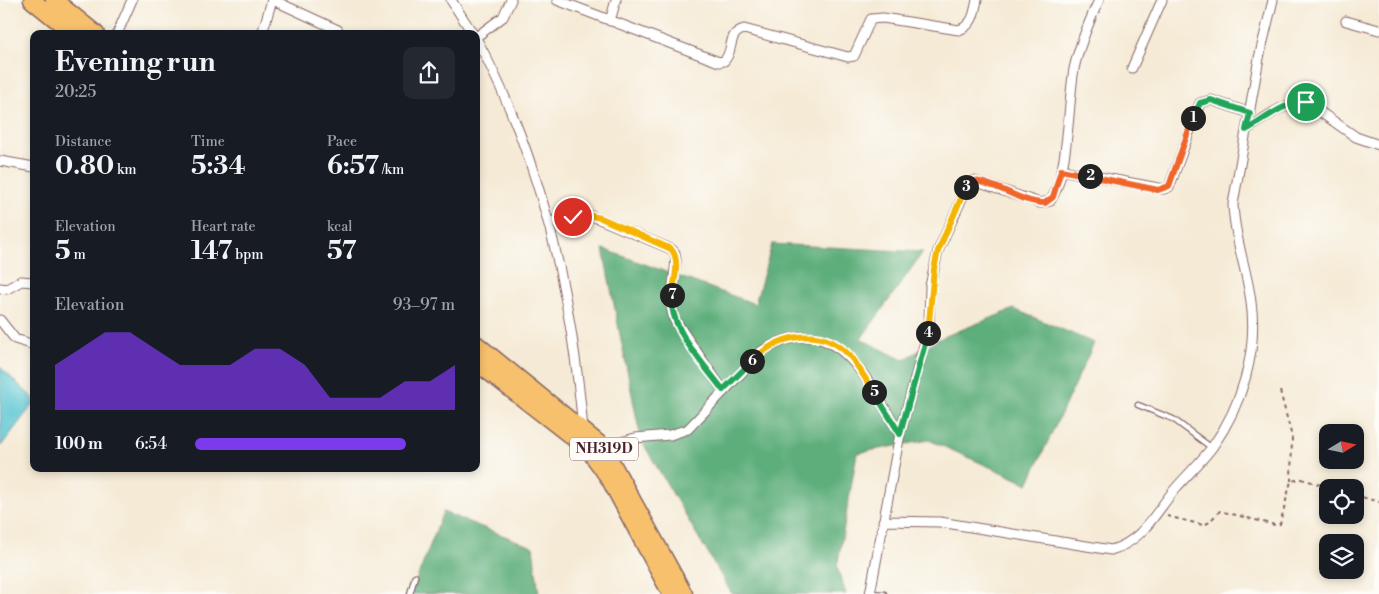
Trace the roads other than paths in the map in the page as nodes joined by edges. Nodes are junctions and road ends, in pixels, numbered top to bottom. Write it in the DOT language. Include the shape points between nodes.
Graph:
graph roads {
  1 [pos="32,0"];
  2 [pos="54,0"];
  3 [pos="132,0"];
  4 [pos="272,0"];
  5 [pos="451,0"];
  6 [pos="511,0"];
  7 [pos="557,0"];
  8 [pos="616,0"];
  9 [pos="977,0"];
  10 [pos="1099,0"];
  11 [pos="1162,0"];
  12 [pos="1273,0"];
  13 [pos="610,21"];
  14 [pos="1346,21"];
  15 [pos="69,30"];
  16 [pos="91,30"];
  17 [pos="119,30"];
  18 [pos="263,30"];
  19 [pos="338,30"];
  20 [pos="470,30"];
  21 [pos="1379,30"];
  22 [pos="480,35"];
  23 [pos="480,46"];
  24 [pos="1132,68"];
  25 [pos="1250,113"];
  26 [pos="1246,130"];
  27 [pos="1379,145"];
  28 [pos="0,161"];
  29 [pos="30,166"];
  30 [pos="1061,170"];
  31 [pos="549,222"];
  32 [pos="30,282"];
  33 [pos="0,288"];
  34 [pos="0,320"];
  35 [pos="30,344"];
  36 [pos="480,347"];
  37 [pos="480,365"];
  38 [pos="480,374"];
  39 [pos="493,375"];
  40 [pos="723,390"];
  41 [pos="1138,405"];
  42 [pos="583,429"];
  43 [pos="900,434"];
  44 [pos="603,447"];
  45 [pos="1212,448"];
  46 [pos="883,521"];
  47 [pos="414,576"];
  48 [pos="410,594"];
  49 [pos="671,594"];
  50 [pos="684,594"];
  51 [pos="870,594"];
  52 [pos="884,594"];
  1 -- 15 [label="highway"];
  2 -- 16 [label="highway"];
  3 -- 17 [label="street"];
  4 -- 18 [label="street"];
  4 -- 19 [label="street"];
  5 -- 20 [label="street"];
  6 -- 22 [label="street" via="503,17"];
  7 -- 13 [label="street"];
  8 -- 13 [label="street"];
  9 -- 13 [label="street" via="968,27 959,30 871,19 857,52 848,57 744,29 732,36 728,57 719,62"];
  10 -- 30 [label="street" via="1074,70"];
  11 -- 24 [label="street"];
  12 -- 25 [label="street"];
  14 -- 21 [label="street"];
  23 -- 31 [label="street" via="514,115"];
  25 -- 26 [label="street"];
  25 -- 30 [label="street" via="1211,100 1200,103 1171,182 1164,189"];
  26 -- 27 [label="street" via="1288,105 1306,102 1356,137"];
  26 -- 45 [label="street" via="1233,221 1251,300 1253,340 1242,390 1226,427"];
  28 -- 29 [label="street"];
  30 -- 43 [label="street" via="1053,197 1045,203 979,181 967,187 936,260 930,286 929,328"];
  31 -- 40 [label="street" via="592,216 671,249 676,260 671,304 674,319"];
  31 -- 42 [label="street" via="569,308"];
  32 -- 33 [label="street" via="21,281 7,289"];
  34 -- 35 [label="street" via="15,339"];
  36 -- 42 [label="highway, NH319D"];
  37 -- 39 [label="highway, NH319D"];
  38 -- 39 [label="street"];
  39 -- 49 [label="highway, NH319D" via="589,450 609,478"];
  40 -- 43 [label="street" via="762,351 778,341 806,337 822,339 849,354"];
  40 -- 44 [label="street" via="681,433 635,438"];
  41 -- 45 [label="lane" via="1173,418"];
  42 -- 44 [label="highway, NH319D"];
  43 -- 46 [label="street"];
  44 -- 50 [label="highway, NH319D"];
  45 -- 46 [label="street" via="1136,539 1111,550 940,522"];
  46 -- 51 [label="street"];
  47 -- 48 [label="lane"];
  51 -- 52 [label="lane"];
}
